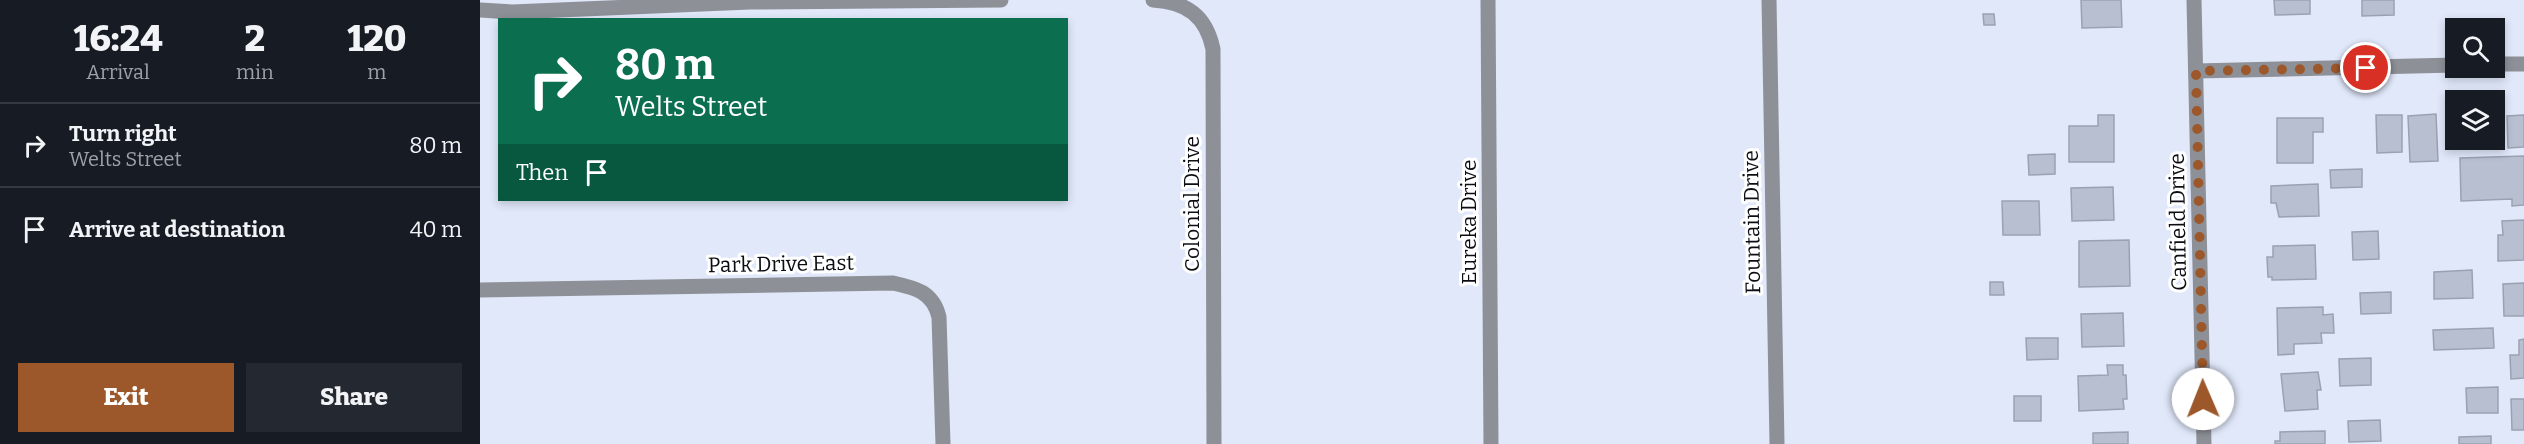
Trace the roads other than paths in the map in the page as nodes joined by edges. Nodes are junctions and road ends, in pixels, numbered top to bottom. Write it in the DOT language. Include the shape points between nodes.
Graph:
graph roads {
  1 [pos="1001,0"];
  2 [pos="1153,0"];
  3 [pos="1488,0"];
  4 [pos="1769,0"];
  5 [pos="2194,0"];
  6 [pos="749,1"];
  7 [pos="480,10"];
  8 [pos="2505,64"];
  9 [pos="2524,64"];
  10 [pos="2445,65"];
  11 [pos="2196,71"];
  12 [pos="480,290"];
  13 [pos="943,444"];
  14 [pos="1214,444"];
  15 [pos="1491,444"];
  16 [pos="1778,444"];
  17 [pos="2204,444"];
  1 -- 6 [label="street"];
  2 -- 14 [label="street, Colonial Drive" via="1176,4 1197,15 1205,24 1213,49"];
  3 -- 15 [label="street, Eureka Drive"];
  4 -- 16 [label="street, Fountain Drive"];
  5 -- 11 [label="street, Canfield Drive"];
  6 -- 7 [label="street" via="512,12"];
  8 -- 9 [label="street"];
  10 -- 11 [label="street"];
  11 -- 17 [label="street, Canfield Drive"];
  12 -- 13 [label="street, Park Drive East" via="893,283 917,288 936,304 939,317"];
}
